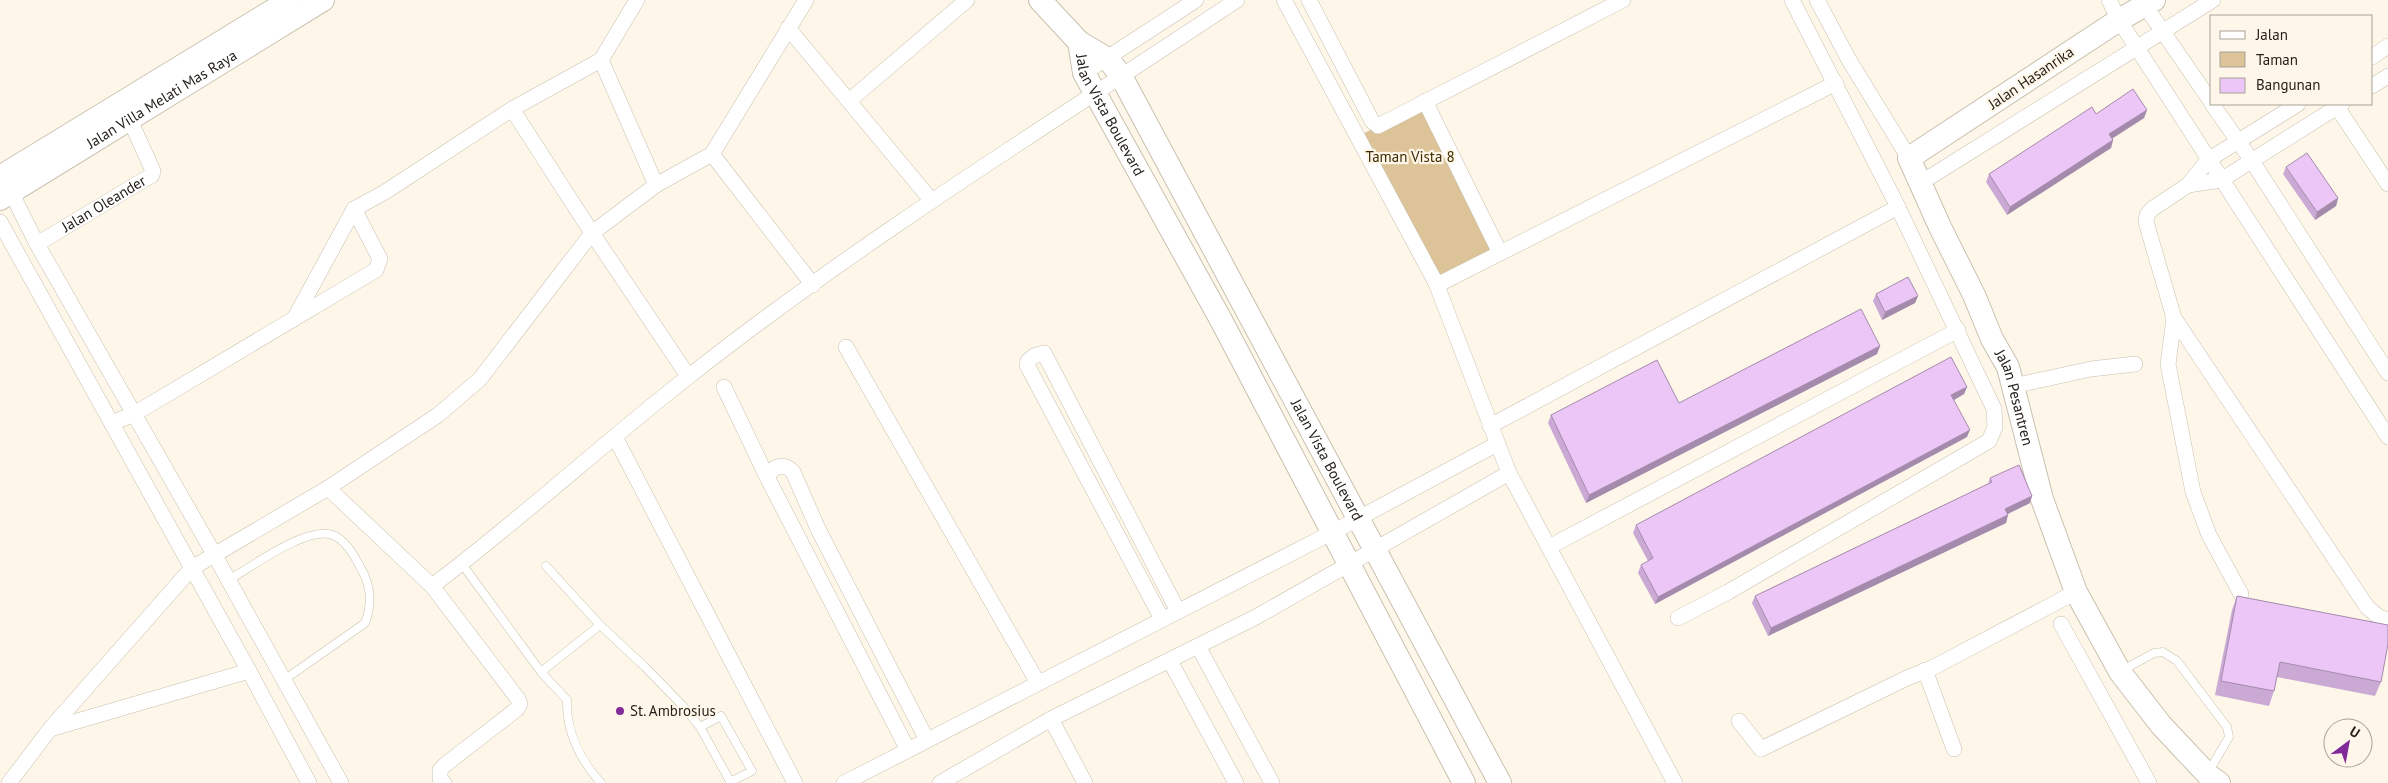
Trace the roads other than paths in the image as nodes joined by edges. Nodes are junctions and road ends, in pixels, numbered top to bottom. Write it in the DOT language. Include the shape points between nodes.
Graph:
graph roads {
  1 [pos="290,0"];
  2 [pos="322,0"];
  3 [pos="637,0"];
  4 [pos="806,0"];
  5 [pos="967,0"];
  6 [pos="1040,0"];
  7 [pos="1196,0"];
  8 [pos="1237,0"];
  9 [pos="1284,0"];
  10 [pos="1309,0"];
  11 [pos="1623,0"];
  12 [pos="1792,0"];
  13 [pos="1817,0"];
  14 [pos="2213,0"];
  15 [pos="2147,2"];
  16 [pos="2112,5"];
  17 [pos="788,28"];
  18 [pos="2161,31"];
  19 [pos="1079,42"];
  20 [pos="2388,46"];
  21 [pos="2138,47"];
  22 [pos="2373,56"];
  23 [pos="1108,59"];
  24 [pos="601,60"];
  25 [pos="1084,73"];
  26 [pos="1122,76"];
  27 [pos="2388,76"];
  28 [pos="1836,83"];
  29 [pos="2373,85"];
  30 [pos="1096,92"];
  31 [pos="848,100"];
  32 [pos="1425,101"];
  33 [pos="2210,101"];
  34 [pos="2213,105"];
  35 [pos="2296,105"];
  36 [pos="2340,105"];
  37 [pos="512,109"];
  38 [pos="126,112"];
  39 [pos="2238,141"];
  40 [pos="712,154"];
  41 [pos="1909,158"];
  42 [pos="2208,160"];
  43 [pos="2252,161"];
  44 [pos="1930,177"];
  45 [pos="2222,180"];
  46 [pos="2388,184"];
  47 [pos="2188,185"];
  48 [pos="4,186"];
  49 [pos="656,186"];
  50 [pos="931,200"];
  51 [pos="1898,207"];
  52 [pos="354,209"];
  53 [pos="0,222"];
  54 [pos="592,233"];
  55 [pos="37,244"];
  56 [pos="1500,252"];
  57 [pos="1436,283"];
  58 [pos="813,285"];
  59 [pos="2174,318"];
  60 [pos="294,319"];
  61 [pos="1958,330"];
  62 [pos="846,347"];
  63 [pos="2135,364"];
  64 [pos="2388,373"];
  65 [pos="688,376"];
  66 [pos="2013,386"];
  67 [pos="724,387"];
  68 [pos="134,414"];
  69 [pos="112,423"];
  70 [pos="1490,426"];
  71 [pos="615,437"];
  72 [pos="2388,437"];
  73 [pos="1497,444"];
  74 [pos="1509,473"];
  75 [pos="768,477"];
  76 [pos="328,488"];
  77 [pos="1357,519"];
  78 [pos="1333,532"];
  79 [pos="1549,547"];
  80 [pos="1374,551"];
  81 [pos="214,554"];
  82 [pos="462,564"];
  83 [pos="1350,565"];
  84 [pos="546,566"];
  85 [pos="192,568"];
  86 [pos="229,580"];
  87 [pos="432,586"];
  88 [pos="2076,592"];
  89 [pos="2241,594"];
  90 [pos="1178,611"];
  91 [pos="1678,618"];
  92 [pos="1162,619"];
  93 [pos="2388,620"];
  94 [pos="2061,624"];
  95 [pos="600,625"];
  96 [pos="1198,646"];
  97 [pos="1170,661"];
  98 [pos="1925,670"];
  99 [pos="249,671"];
  100 [pos="541,672"];
  101 [pos="2120,672"];
  102 [pos="284,680"];
  103 [pos="1038,683"];
  104 [pos="1051,719"];
  105 [pos="1739,721"];
  106 [pos="700,727"];
  107 [pos="50,729"];
  108 [pos="927,740"];
  109 [pos="1954,749"];
  110 [pos="908,750"];
  111 [pos="2213,779"];
  112 [pos="949,781"];
  113 [pos="730,782"];
  114 [pos="9,783"];
  115 [pos="309,783"];
  116 [pos="341,783"];
  117 [pos="444,783"];
  118 [pos="601,783"];
  119 [pos="795,783"];
  120 [pos="844,783"];
  121 [pos="1085,783"];
  122 [pos="1236,783"];
  123 [pos="1272,783"];
  124 [pos="1464,783"];
  125 [pos="1500,783"];
  126 [pos="1675,783"];
  127 [pos="2150,783"];
  1 -- 38 [label="street, Jalan Villa Melati Mas Raya"];
  2 -- 38 [label="street, Jalan Villa Melati Mas Raya"];
  3 -- 24 [label="street"];
  4 -- 17 [label="street"];
  5 -- 31 [label="street"];
  6 -- 19 [label="street"];
  7 -- 23 [label="street"];
  8 -- 26 [label="street"];
  9 -- 57 [label="street"];
  10 -- 32 [label="street" via="1374,124 1378,126"];
  11 -- 32 [label="street"];
  12 -- 28 [label="street"];
  13 -- 41 [label="street, Jalan Pesantren"];
  14 -- 18 [label="street"];
  15 -- 16 [label="street, Jalan Hasanrika"];
  15 -- 18 [label="street"];
  16 -- 21 [label="street"];
  16 -- 41 [label="street, Jalan Hasanrika"];
  17 -- 31 [label="street"];
  17 -- 40 [label="street"];
  18 -- 21 [label="street"];
  18 -- 33 [label="street"];
  19 -- 23 [label="street, Jalan Vista Boulevard"];
  19 -- 25 [label="street, Jalan Vista Boulevard"];
  20 -- 22 [label="street"];
  21 -- 42 [label="street"];
  21 -- 44 [label="street"];
  23 -- 25 [label="street"];
  23 -- 26 [label="street, Jalan Vista Boulevard"];
  24 -- 37 [label="street"];
  24 -- 49 [label="street"];
  25 -- 30 [label="street, Jalan Vista Boulevard"];
  26 -- 30 [label="street"];
  26 -- 77 [label="street, Jalan Vista Boulevard"];
  27 -- 29 [label="street"];
  28 -- 51 [label="street"];
  28 -- 56 [label="street"];
  30 -- 50 [label="street"];
  30 -- 78 [label="street, Jalan Vista Boulevard"];
  31 -- 50 [label="street"];
  32 -- 56 [label="street"];
  34 -- 39 [label="street"];
  35 -- 39 [label="street"];
  36 -- 43 [label="street"];
  36 -- 46 [label="street"];
  37 -- 52 [label="street"];
  37 -- 54 [label="street"];
  38 -- 48 [label="street, Jalan Villa Melati Mas Raya"];
  38 -- 55 [label="street, Jalan Oleander" via="152,175"];
  39 -- 42 [label="street"];
  39 -- 43 [label="street"];
  40 -- 49 [label="street"];
  40 -- 58 [label="street"];
  41 -- 66 [label="street, Jalan Pesantren" via="2008,368"];
  42 -- 45 [label="street"];
  42 -- 47 [label="street"];
  43 -- 45 [label="street"];
  43 -- 64 [label="street"];
  45 -- 47 [label="street"];
  45 -- 72 [label="street"];
  47 -- 59 [label="street" via="2152,209 2146,222"];
  48 -- 55 [label="street"];
  49 -- 54 [label="street"];
  50 -- 58 [label="street"];
  51 -- 61 [label="street"];
  51 -- 70 [label="street"];
  52 -- 60 [label="street"];
  52 -- 60 [label="street" via="380,258 380,264 376,270"];
  53 -- 69 [label="street"];
  54 -- 65 [label="street"];
  54 -- 76 [label="street" via="480,378 438,415"];
  55 -- 68 [label="street"];
  56 -- 57 [label="street"];
  57 -- 70 [label="street"];
  58 -- 65 [label="street"];
  59 -- 89 [label="street" via="2168,364 2193,492 2209,535"];
  59 -- 93 [label="street" via="2367,607"];
  60 -- 68 [label="street"];
  61 -- 79 [label="street"];
  61 -- 91 [label="street" via="1994,409 1994,427 1989,442"];
  62 -- 103 [label="street"];
  63 -- 66 [label="street" via="2091,369"];
  65 -- 71 [label="street"];
  66 -- 88 [label="street, Jalan Pesantren" via="2042,499"];
  67 -- 75 [label="street"];
  68 -- 69 [label="street"];
  68 -- 81 [label="street"];
  69 -- 85 [label="street"];
  70 -- 73 [label="street"];
  71 -- 82 [label="street"];
  71 -- 119 [label="street"];
  73 -- 74 [label="street"];
  73 -- 77 [label="street"];
  74 -- 79 [label="street"];
  74 -- 80 [label="street"];
  75 -- 108 [label="street" via="771,470 781,466 792,472"];
  75 -- 110 [label="street"];
  76 -- 81 [label="street"];
  76 -- 87 [label="street"];
  77 -- 78 [label="street"];
  77 -- 80 [label="street, Jalan Vista Boulevard"];
  78 -- 83 [label="street, Jalan Vista Boulevard"];
  78 -- 90 [label="street"];
  79 -- 126 [label="street"];
  80 -- 83 [label="street"];
  80 -- 125 [label="street, Jalan Vista Boulevard"];
  81 -- 85 [label="street"];
  81 -- 86 [label="street"];
  82 -- 87 [label="street"];
  82 -- 100 [label="lane"];
  83 -- 96 [label="street"];
  83 -- 124 [label="street, Jalan Vista Boulevard"];
  84 -- 95 [label="lane"];
  85 -- 99 [label="street"];
  85 -- 107 [label="street"];
  86 -- 102 [label="street"];
  86 -- 102 [label="lane" via="284,547 313,534 335,536 360,565 370,597 365,623"];
  87 -- 117 [label="street" via="520,704 440,770 440,779"];
  88 -- 98 [label="street"];
  88 -- 101 [label="street, Jalan Pesantren"];
  90 -- 92 [label="street"];
  90 -- 92 [label="street" via="1044,353 1034,356 1027,365"];
  92 -- 103 [label="street"];
  94 -- 127 [label="street"];
  95 -- 100 [label="lane"];
  95 -- 106 [label="lane" via="645,667"];
  96 -- 97 [label="street"];
  96 -- 123 [label="street"];
  97 -- 104 [label="street"];
  97 -- 122 [label="street"];
  98 -- 105 [label="street" via="1760,749"];
  98 -- 109 [label="street"];
  99 -- 107 [label="street"];
  99 -- 115 [label="street"];
  100 -- 118 [label="lane" via="567,700 566,718 576,745 588,769"];
  101 -- 111 [label="street, Jalan Pesantren" via="2161,725"];
  101 -- 111 [label="lane" via="2162,652 2177,661 2227,727 2229,737 2216,757"];
  102 -- 116 [label="street"];
  103 -- 108 [label="street"];
  104 -- 112 [label="street"];
  104 -- 121 [label="street"];
  106 -- 113 [label="lane"];
  106 -- 113 [label="lane" via="720,716 752,770"];
  107 -- 114 [label="street"];
  108 -- 110 [label="street"];
  110 -- 120 [label="street"];
}
